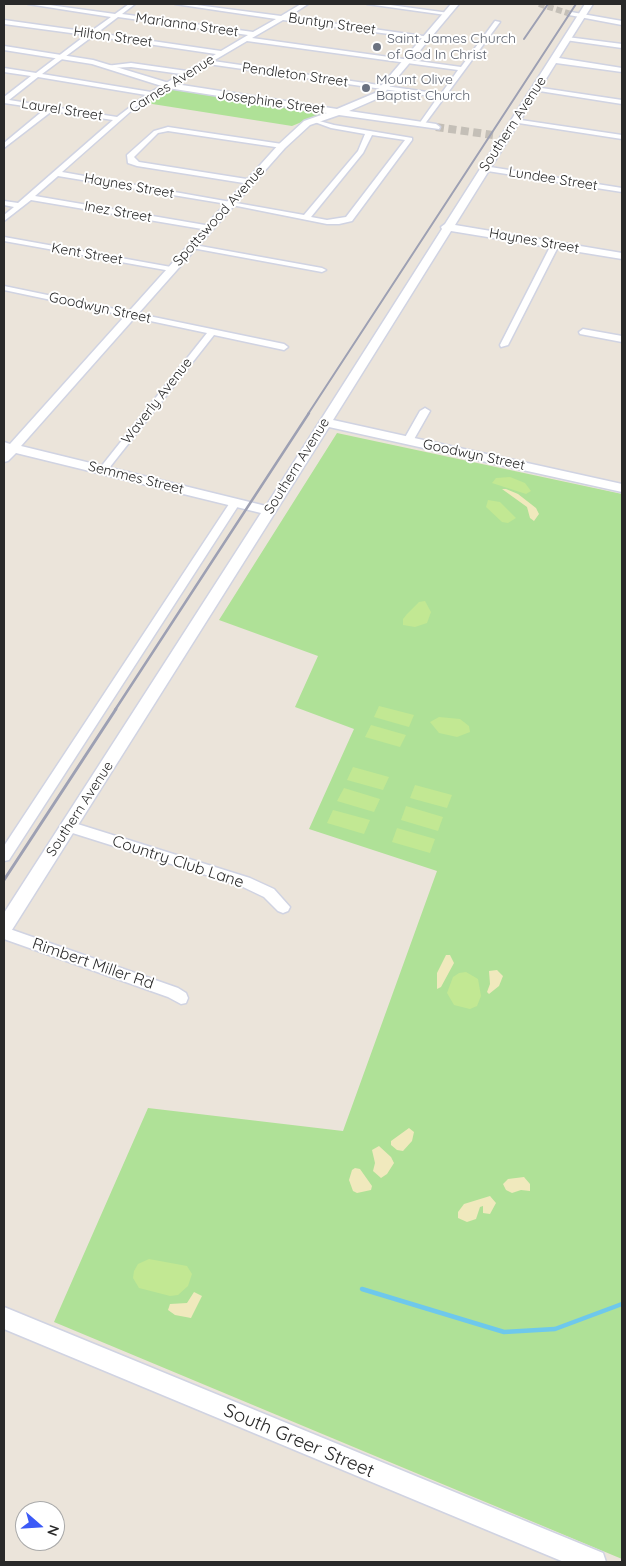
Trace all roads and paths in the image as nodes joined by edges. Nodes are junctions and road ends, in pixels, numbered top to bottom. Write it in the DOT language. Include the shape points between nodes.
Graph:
graph roads {
  1 [pos="31,4"];
  2 [pos="132,4"];
  3 [pos="178,4"];
  4 [pos="305,4"];
  5 [pos="370,4"];
  6 [pos="455,4"];
  7 [pos="589,4"];
  8 [pos="446,13"];
  9 [pos="571,14"];
  10 [pos="117,16"];
  11 [pos="581,17"];
  12 [pos="282,18"];
  13 [pos="4,22"];
  14 [pos="497,22"];
  15 [pos="622,23"];
  16 [pos="92,34"];
  17 [pos="254,34"];
  18 [pos="427,37"];
  19 [pos="566,38"];
  20 [pos="246,39"];
  21 [pos="622,46"];
  22 [pos="4,48"];
  23 [pos="223,53"];
  24 [pos="62,57"];
  25 [pos="553,60"];
  26 [pos="406,61"];
  27 [pos="207,62"];
  28 [pos="108,66"];
  29 [pos="462,69"];
  30 [pos="4,70"];
  31 [pos="622,70"];
  32 [pos="187,73"];
  33 [pos="38,76"];
  34 [pos="168,85"];
  35 [pos="385,88"];
  36 [pos="535,89"];
  37 [pos="153,94"];
  38 [pos="442,96"];
  39 [pos="4,101"];
  40 [pos="622,102"];
  41 [pos="51,108"];
  42 [pos="338,112"];
  43 [pos="119,119"];
  44 [pos="314,120"];
  45 [pos="514,121"];
  46 [pos="422,124"];
  47 [pos="436,127"];
  48 [pos="369,133"];
  49 [pos="492,135"];
  50 [pos="503,137"];
  51 [pos="622,137"];
  52 [pos="4,146"];
  53 [pos="282,146"];
  54 [pos="484,168"];
  55 [pos="56,173"];
  56 [pos="250,182"];
  57 [pos="622,190"];
  58 [pos="29,197"];
  59 [pos="4,203"];
  60 [pos="230,203"];
  61 [pos="20,205"];
  62 [pos="307,217"];
  63 [pos="4,219"];
  64 [pos="446,227"];
  65 [pos="208,228"];
  66 [pos="4,239"];
  67 [pos="555,245"];
  68 [pos="192,246"];
  69 [pos="622,256"];
  70 [pos="171,269"];
  71 [pos="322,270"];
  72 [pos="4,288"];
  73 [pos="130,315"];
  74 [pos="212,332"];
  75 [pos="583,332"];
  76 [pos="622,339"];
  77 [pos="504,345"];
  78 [pos="284,347"];
  79 [pos="425,410"];
  80 [pos="325,422"];
  81 [pos="408,441"];
  82 [pos="7,451"];
  83 [pos="103,470"];
  84 [pos="622,488"];
  85 [pos="235,503"];
  86 [pos="268,511"];
  87 [pos="68,826"];
  88 [pos="4,856"];
  89 [pos="283,907"];
  90 [pos="4,928"];
  91 [pos="4,933"];
  92 [pos="181,998"];
  93 [pos="4,1318"];
  94 [pos="594,1562"];
  1 -- 10 [label="street, Marianna Street"];
  2 -- 10 [label="street"];
  3 -- 12 [label="street, Buntyn Street"];
  4 -- 12 [label="street, Carnes Avenue"];
  5 -- 8 [label="street"];
  6 -- 8 [label="main road, Spottswood Avenue"];
  7 -- 11 [label="main road, Southern Avenue"];
  8 -- 18 [label="main road, Spottswood Avenue"];
  9 -- 11 [label="street"];
  10 -- 16 [label="street"];
  10 -- 17 [label="street, Marianna Street"];
  11 -- 15 [label="street"];
  11 -- 19 [label="main road, Southern Avenue"];
  12 -- 17 [label="street, Carnes Avenue"];
  12 -- 18 [label="street, Buntyn Street"];
  13 -- 16 [label="street, Hilton Street"];
  14 -- 29 [label="street"];
  16 -- 23 [label="street, Hilton Street"];
  16 -- 24 [label="street"];
  17 -- 20 [label="street, Carnes Avenue"];
  18 -- 26 [label="main road, Spottswood Avenue"];
  19 -- 21 [label="street"];
  19 -- 25 [label="main road, Southern Avenue"];
  20 -- 23 [label="street, Carnes Avenue"];
  20 -- 26 [label="street, Marianna Street"];
  22 -- 24 [label="main road"];
  23 -- 27 [label="street, Carnes Avenue"];
  24 -- 28 [label="main road"];
  24 -- 33 [label="street"];
  25 -- 31 [label="main road"];
  25 -- 36 [label="main road, Southern Avenue"];
  26 -- 29 [label="street, Marianna Street"];
  26 -- 35 [label="main road, Spottswood Avenue"];
  27 -- 32 [label="street, Carnes Avenue"];
  27 -- 35 [label="street, Pendleton Street"];
  28 -- 32 [label="street" via="131,65"];
  28 -- 34 [label="main road, Josephine Street"];
  29 -- 38 [label="street"];
  30 -- 33 [label="street"];
  32 -- 34 [label="street, Carnes Avenue"];
  33 -- 37 [label="street"];
  33 -- 39 [label="street"];
  34 -- 37 [label="street, Carnes Avenue"];
  34 -- 42 [label="main road, Josephine Street"];
  35 -- 38 [label="street, Pendleton Street"];
  35 -- 42 [label="main road, Spottswood Avenue" via="370,100"];
  36 -- 40 [label="street"];
  36 -- 45 [label="main road, Southern Avenue"];
  37 -- 43 [label="street, Carnes Avenue"];
  38 -- 46 [label="street"];
  39 -- 41 [label="street, Laurel Street"];
  41 -- 43 [label="street, Laurel Street"];
  41 -- 52 [label="street"];
  42 -- 44 [label="main road, Spottswood Avenue"];
  42 -- 46 [label="main road, Josephine Street"];
  43 -- 55 [label="street, Carnes Avenue"];
  44 -- 48 [label="street"];
  44 -- 53 [label="main road, Spottswood Avenue" via="297,130"];
  45 -- 50 [label="main road, Southern Avenue"];
  45 -- 51 [label="street"];
  46 -- 47 [label="main road, Josephine Street"];
  48 -- 62 [label="street" via="361,152"];
  48 -- 62 [label="street, Haynes Street" via="410,139 349,219 337,222"];
  49 -- 50 [label="main road"];
  50 -- 54 [label="main road, Southern Avenue"];
  53 -- 56 [label="main road, Spottswood Avenue"];
  53 -- 56 [label="street" via="164,129 156,132 132,154 131,161"];
  54 -- 57 [label="street, Lundee Street"];
  54 -- 64 [label="main road, Southern Avenue"];
  55 -- 58 [label="street, Carnes Avenue"];
  55 -- 60 [label="street, Haynes Street"];
  56 -- 60 [label="main road, Spottswood Avenue"];
  58 -- 61 [label="street, Carnes Avenue"];
  58 -- 65 [label="street, Inez Street"];
  59 -- 61 [label="street"];
  60 -- 62 [label="street, Haynes Street"];
  60 -- 65 [label="street, Spottswood Avenue"];
  61 -- 63 [label="street, Carnes Avenue"];
  64 -- 67 [label="main road, Haynes Street"];
  64 -- 80 [label="main road, Southern Avenue"];
  65 -- 68 [label="street, Spottswood Avenue"];
  66 -- 70 [label="street, Kent Street"];
  67 -- 69 [label="main road, Haynes Street"];
  67 -- 77 [label="street"];
  68 -- 70 [label="street, Spottswood Avenue"];
  68 -- 71 [label="street"];
  70 -- 73 [label="street, Spottswood Avenue"];
  72 -- 73 [label="street, Goodwyn Street"];
  73 -- 74 [label="street, Goodwyn Street"];
  73 -- 82 [label="street, Spottswood Avenue"];
  74 -- 78 [label="street, Goodwyn Street"];
  74 -- 83 [label="street, Waverly Avenue"];
  75 -- 76 [label="street"];
  79 -- 81 [label="street"];
  80 -- 81 [label="main road, Goodwyn Street"];
  80 -- 86 [label="main road, Southern Avenue"];
  81 -- 84 [label="main road, Goodwyn Street"];
  82 -- 83 [label="main road, Semmes Street"];
  83 -- 85 [label="main road, Semmes Street"];
  85 -- 86 [label="main road, Semmes Street"];
  85 -- 88 [label="street"];
  86 -- 87 [label="main road, Southern Avenue"];
  87 -- 89 [label="street, Country Club Lane" via="244,882 268,893"];
  87 -- 90 [label="main road, Southern Avenue"];
  91 -- 92 [label="street, Rimbert Miller Rd" via="173,992"];
  93 -- 94 [label="main road, South Greer Street"];
}
